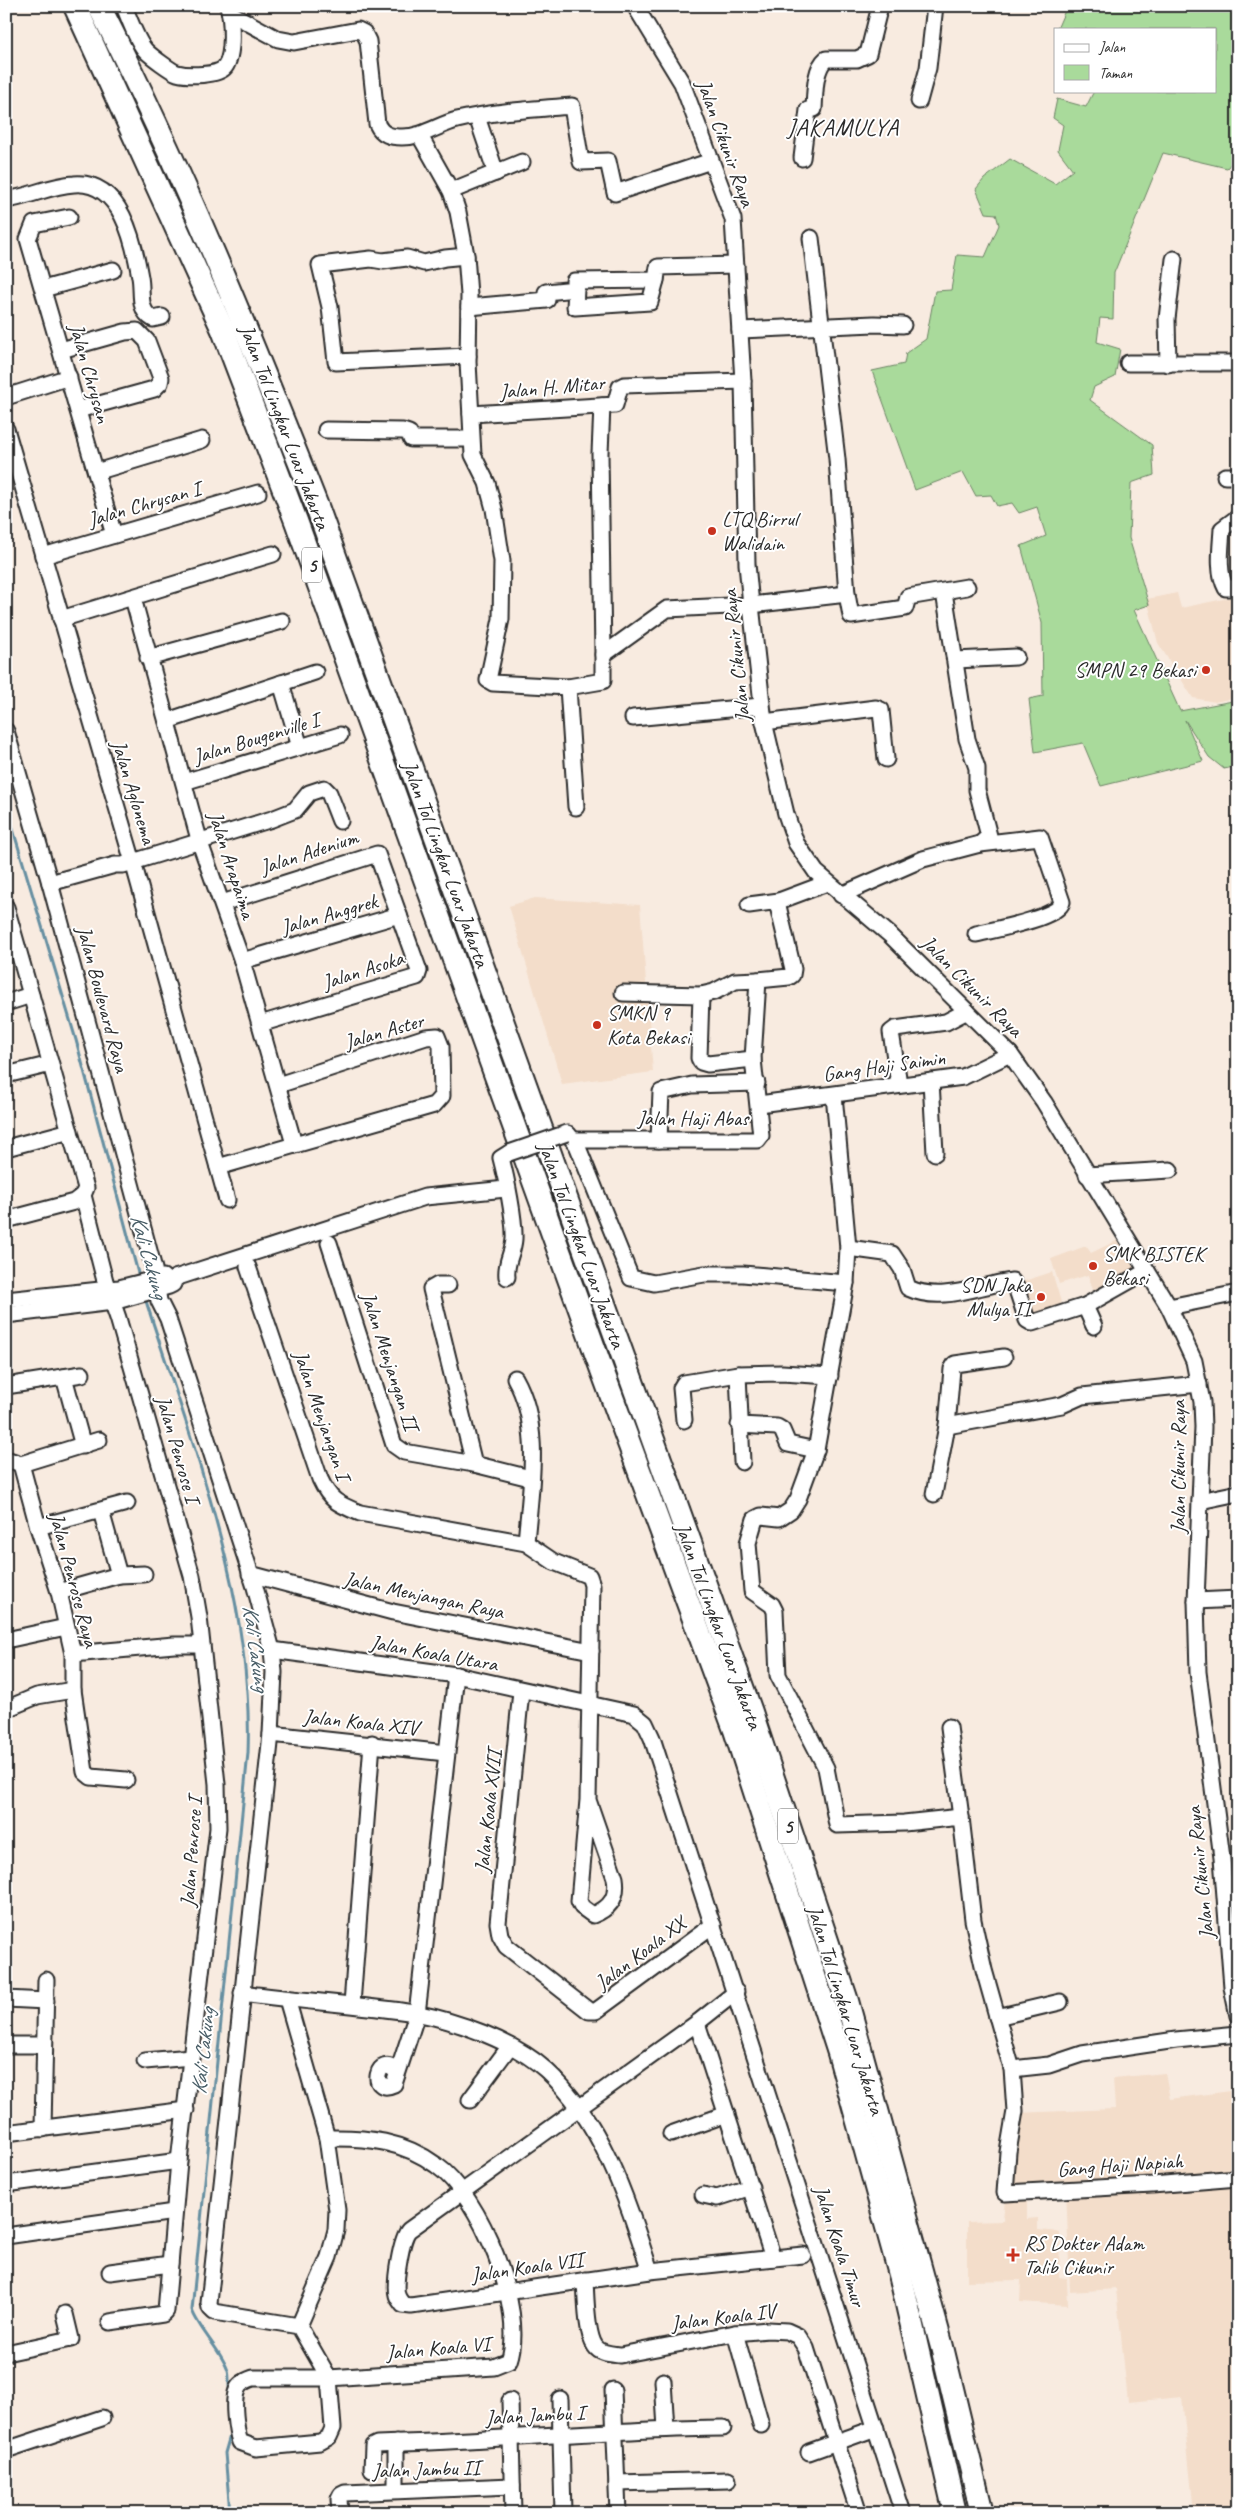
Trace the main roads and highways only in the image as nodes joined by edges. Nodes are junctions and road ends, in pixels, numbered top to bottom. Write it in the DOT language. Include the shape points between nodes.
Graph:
graph roads {
  1 [pos="75,6"];
  2 [pos="99,6"];
  3 [pos="955,2513"];
  4 [pos="982,2513"];
  1 -- 3 [label="highway, Jalan Tol Lingkar Luar Jakarta / 5" via="223,330 296,521 598,1362 735,1730 840,2053 901,2278"];
  2 -- 4 [label="highway, Jalan Tol Lingkar Luar Jakarta / 5" via="134,75 240,313 318,509 747,1703 847,2001 942,2347"];
}
